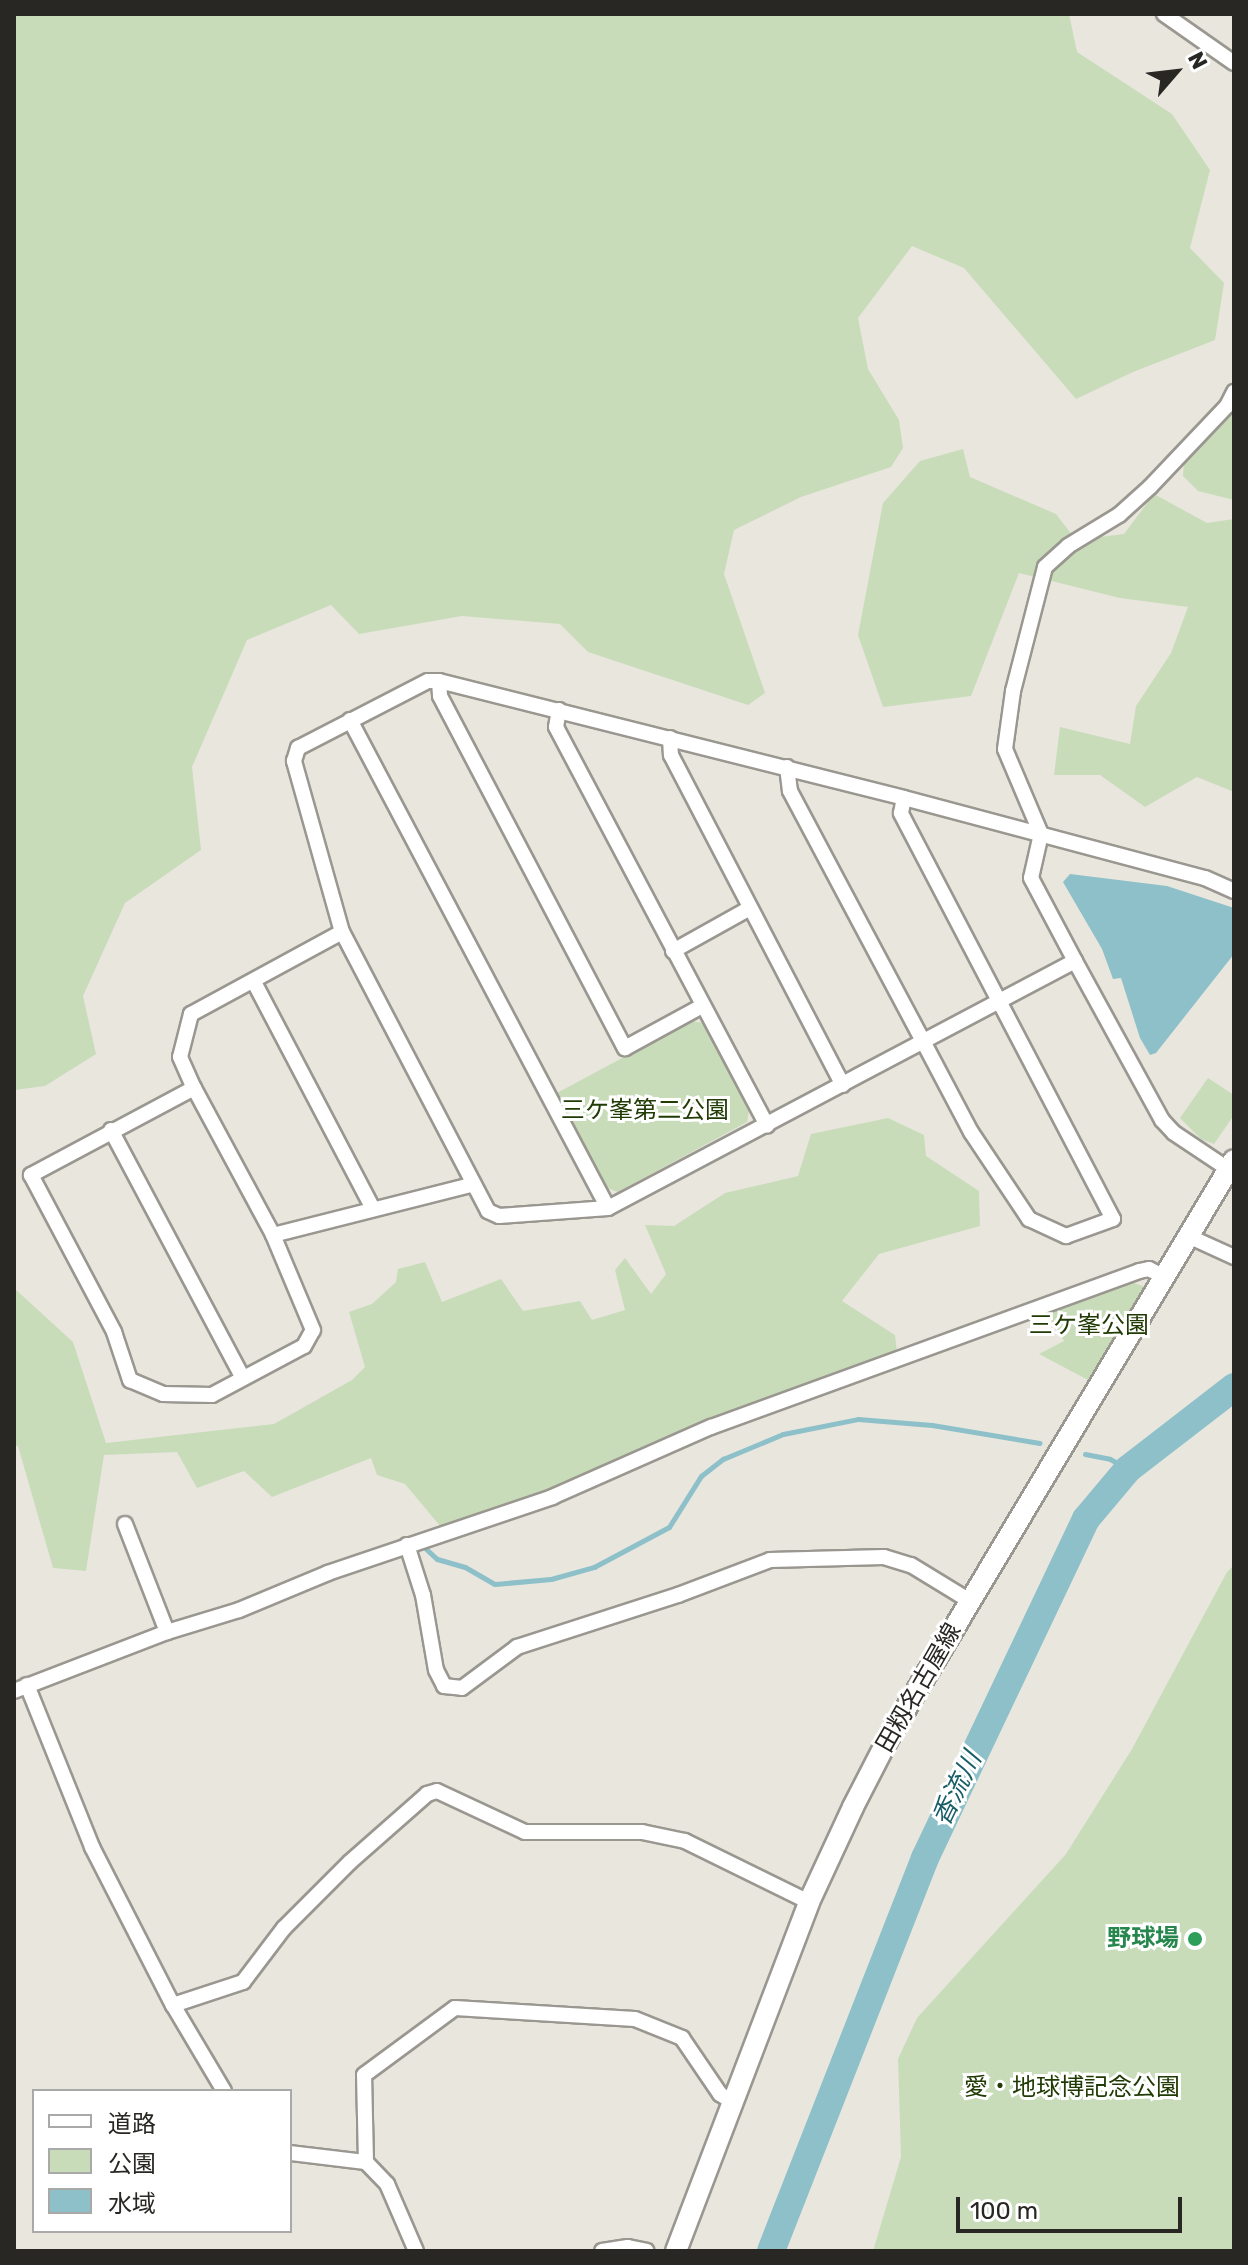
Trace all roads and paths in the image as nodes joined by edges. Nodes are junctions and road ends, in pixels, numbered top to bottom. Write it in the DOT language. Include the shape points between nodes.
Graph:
graph roads {
  1 [pos="1164,14"];
  2 [pos="1234,63"];
  3 [pos="1234,392"];
  4 [pos="439,681"];
  5 [pos="559,710"];
  6 [pos="350,720"];
  7 [pos="670,738"];
  8 [pos="787,767"];
  9 [pos="904,798"];
  10 [pos="1041,834"];
  11 [pos="1234,891"];
  12 [pos="750,908"];
  13 [pos="342,932"];
  14 [pos="673,951"];
  15 [pos="1075,961"];
  16 [pos="254,982"];
  17 [pos="1001,1001"];
  18 [pos="702,1006"];
  19 [pos="924,1043"];
  20 [pos="843,1085"];
  21 [pos="194,1088"];
  22 [pos="767,1126"];
  23 [pos="111,1130"];
  24 [pos="1231,1165"];
  25 [pos="474,1184"];
  26 [pos="608,1208"];
  27 [pos="373,1209"];
  28 [pos="273,1235"];
  29 [pos="1188,1236"];
  30 [pos="1234,1257"];
  31 [pos="1164,1277"];
  32 [pos="243,1378"];
  33 [pos="125,1524"];
  34 [pos="407,1545"];
  35 [pos="970,1601"];
  36 [pos="167,1632"];
  37 [pos="20,1688"];
  38 [pos="809,1902"];
  39 [pos="173,2005"];
  40 [pos="223,2089"];
  41 [pos="734,2103"];
  42 [pos="292,2153"];
  43 [pos="366,2162"];
  44 [pos="416,2251"];
  45 [pos="602,2251"];
  46 [pos="647,2251"];
  47 [pos="676,2251"];
  1 -- 2 [label="street"];
  3 -- 10 [label="street" via="1227,406 1150,487 1045,567 1013,691 1005,749"];
  4 -- 5 [label="street"];
  4 -- 6 [label="street" via="428,681"];
  4 -- 18 [label="street" via="440,696 625,1048"];
  5 -- 7 [label="street"];
  5 -- 14 [label="street" via="556,727"];
  6 -- 13 [label="street" via="298,748 294,761"];
  6 -- 26 [label="street"];
  7 -- 8 [label="street"];
  7 -- 12 [label="street" via="671,755"];
  8 -- 9 [label="street"];
  8 -- 19 [label="street" via="790,791"];
  9 -- 10 [label="street"];
  9 -- 17 [label="street" via="901,813"];
  10 -- 11 [label="street" via="1205,878"];
  10 -- 15 [label="street" via="1031,878"];
  12 -- 14 [label="street"];
  12 -- 20 [label="street"];
  13 -- 16 [label="street"];
  13 -- 25 [label="street"];
  14 -- 18 [label="street"];
  15 -- 17 [label="street"];
  15 -- 24 [label="street" via="1162,1120 1174,1133"];
  16 -- 21 [label="street" via="191,1014 180,1057"];
  16 -- 27 [label="street"];
  17 -- 19 [label="street"];
  17 -- 19 [label="street" via="1113,1219 1066,1236 1029,1219 971,1132"];
  18 -- 22 [label="street"];
  19 -- 20 [label="street"];
  20 -- 22 [label="street"];
  21 -- 23 [label="street"];
  21 -- 28 [label="street"];
  22 -- 26 [label="street"];
  23 -- 32 [label="street"];
  23 -- 32 [label="street" via="31,1175 114,1332 130,1380 163,1394 212,1395"];
  24 -- 29 [label="main road, 田籾名古屋線"];
  25 -- 26 [label="street" via="488,1211 499,1216"];
  25 -- 27 [label="street"];
  27 -- 28 [label="street"];
  28 -- 32 [label="street" via="313,1330 304,1346"];
  29 -- 30 [label="street"];
  29 -- 31 [label="main road, 田籾名古屋線"];
  31 -- 34 [label="street" via="1149,1269 1139,1271 711,1427 552,1497"];
  31 -- 35 [label="main road, 田籾名古屋線"];
  33 -- 36 [label="street"];
  34 -- 35 [label="street" via="423,1595 436,1670 444,1686 462,1688 517,1647 770,1560 884,1557 911,1565"];
  34 -- 36 [label="street"];
  35 -- 38 [label="main road, 田籾名古屋線" via="889,1737"];
  36 -- 37 [label="street"];
  37 -- 39 [label="street" via="92,1847"];
  38 -- 39 [label="street" via="685,1841 642,1832 525,1832 437,1791 350,1862 284,1928 243,1982"];
  38 -- 41 [label="main road, 田籾名古屋線"];
  39 -- 40 [label="street"];
  41 -- 43 [label="street" via="720,2094 682,2038 635,2019 455,2008 364,2075"];
  41 -- 47 [label="main road, 田籾名古屋線"];
  42 -- 43 [label="street"];
  43 -- 44 [label="street" via="387,2184"];
  45 -- 46 [label="street"];
}
